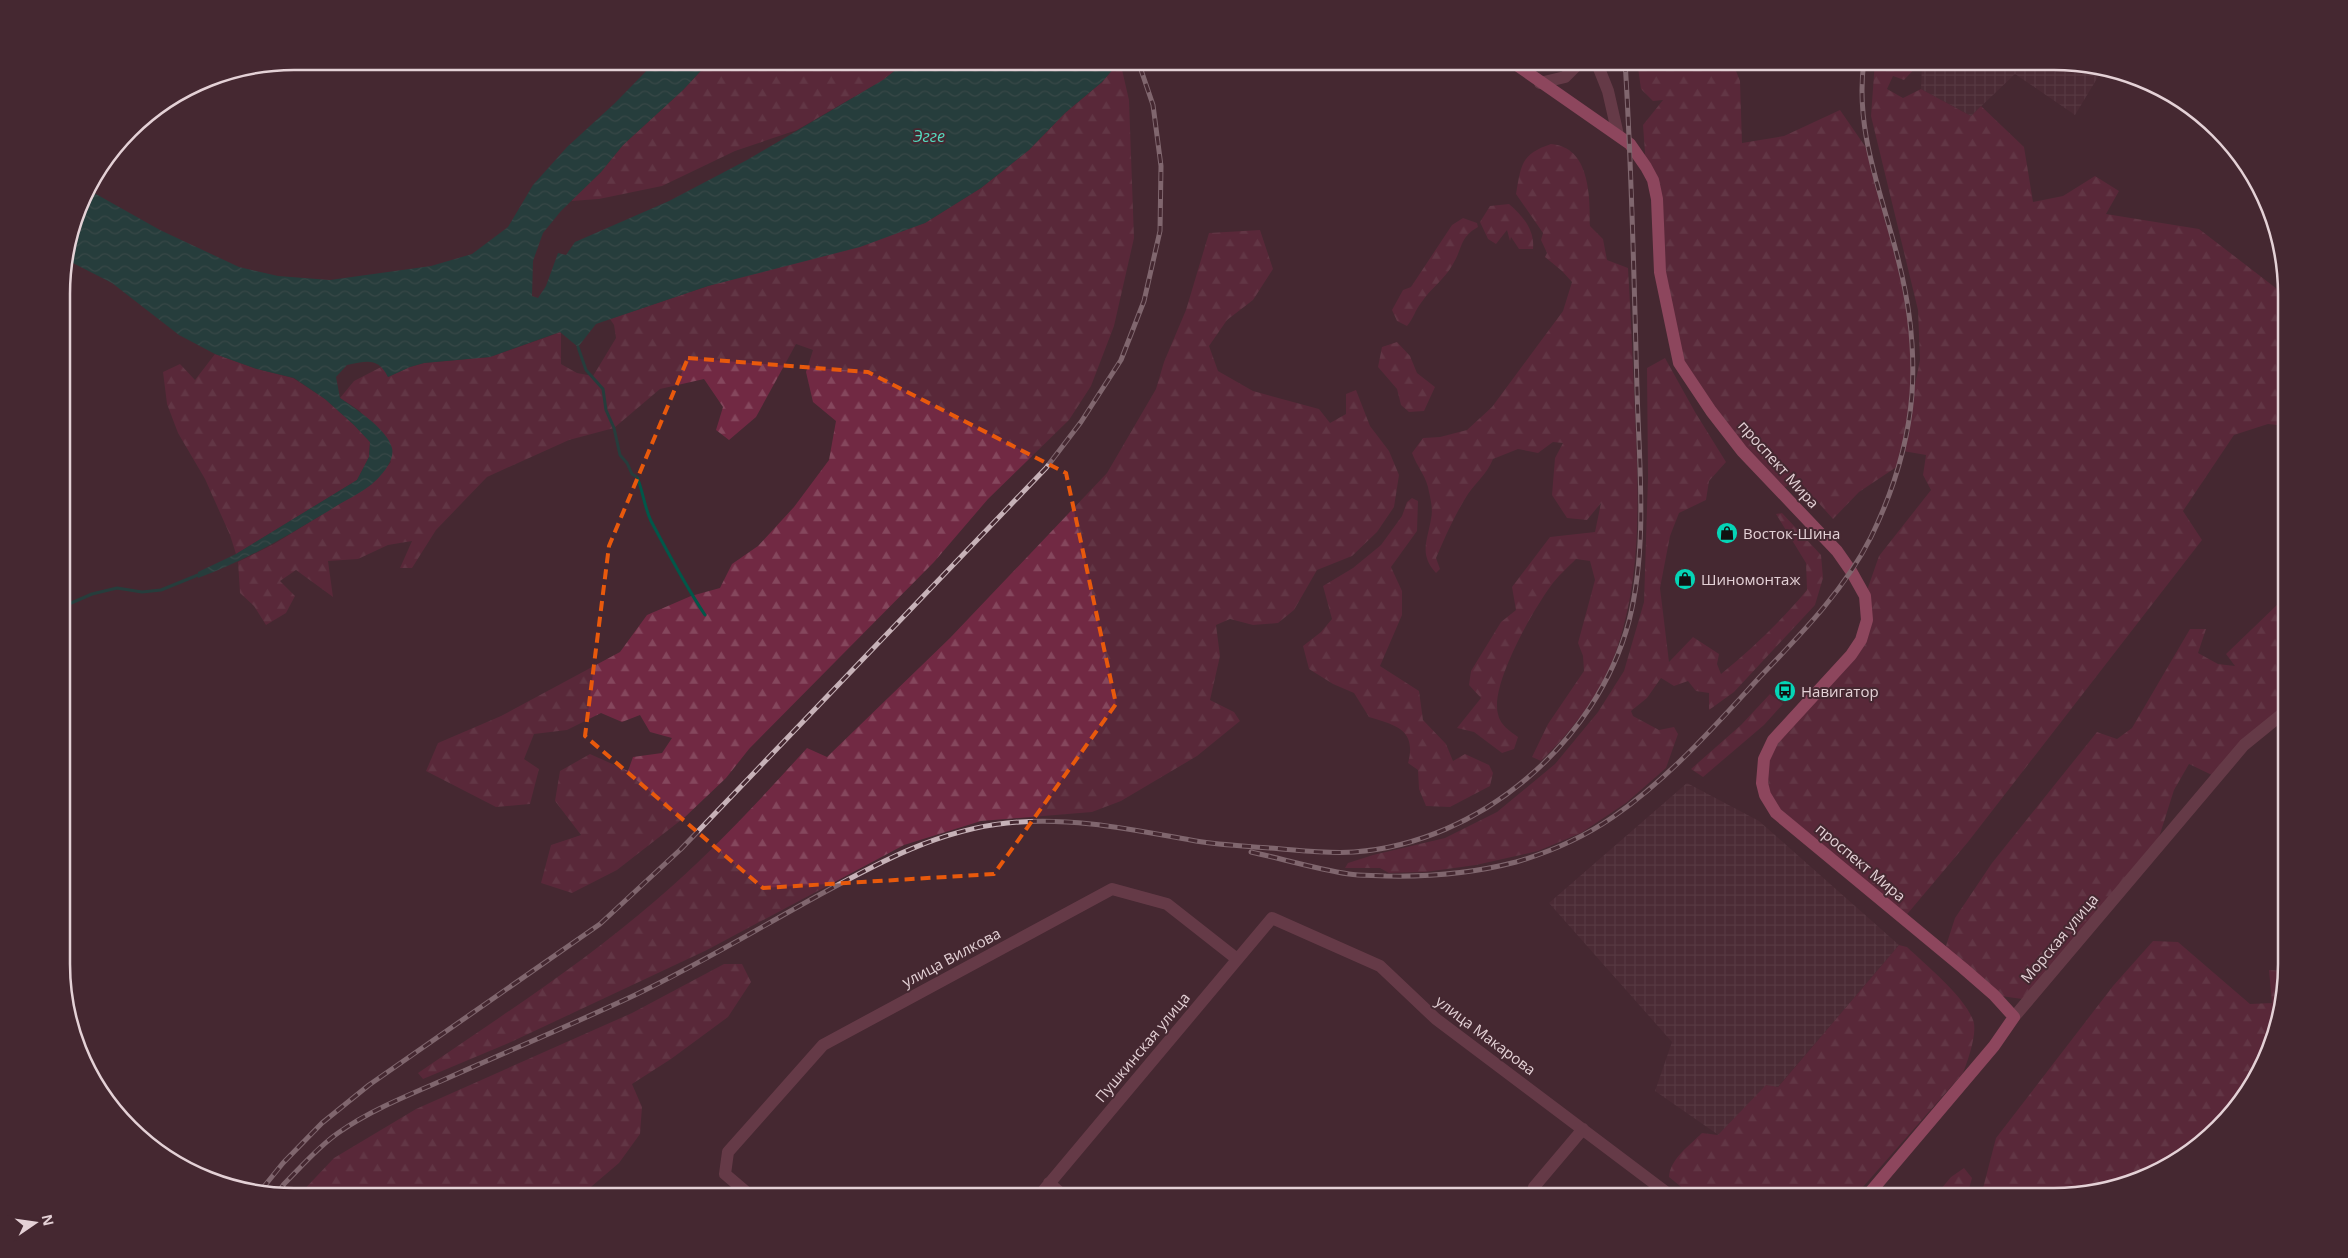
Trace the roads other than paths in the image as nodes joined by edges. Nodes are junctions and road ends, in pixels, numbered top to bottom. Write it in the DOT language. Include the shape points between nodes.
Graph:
graph roads {
  1 [pos="1523,70"];
  2 [pos="1571,70"];
  3 [pos="1599,70"];
  4 [pos="1540,83"];
  5 [pos="1618,135"];
  6 [pos="2278,718"];
  7 [pos="1272,918"];
  8 [pos="1237,960"];
  9 [pos="2014,1017"];
  10 [pos="1583,1129"];
  11 [pos="1049,1183"];
  12 [pos="741,1188"];
  13 [pos="1045,1188"];
  14 [pos="1055,1188"];
  15 [pos="1534,1188"];
  16 [pos="1660,1188"];
  17 [pos="1874,1188"];
  1 -- 4 [label="main road, проспект Мира"];
  2 -- 4 [label="street" via="1565,76"];
  3 -- 5 [label="street"];
  4 -- 5 [label="main road, проспект Мира"];
  5 -- 9 [label="main road, проспект Мира" via="1630,144 1653,180 1657,199 1660,272 1679,363 1705,404 1742,451 1837,551 1865,596 1867,620 1861,640 1773,740 1764,759 1764,796 1776,813 1963,968"];
  6 -- 9 [label="street, Морская улица" via="2244,744"];
  7 -- 8 [label="street, Пушкинская улица"];
  7 -- 10 [label="street, улица Макарова" via="1380,966 1436,1019"];
  8 -- 11 [label="street, Пушкинская улица"];
  8 -- 12 [label="street, улица Вилкова" via="1167,904 1112,889 823,1045 728,1152 724,1174"];
  9 -- 17 [label="main road, Морская улица" via="1994,1046"];
  10 -- 15 [label="street"];
  10 -- 16 [label="street, улица Макарова"];
  11 -- 13 [label="street, Пушкинская улица"];
  11 -- 14 [label="street"];
}
